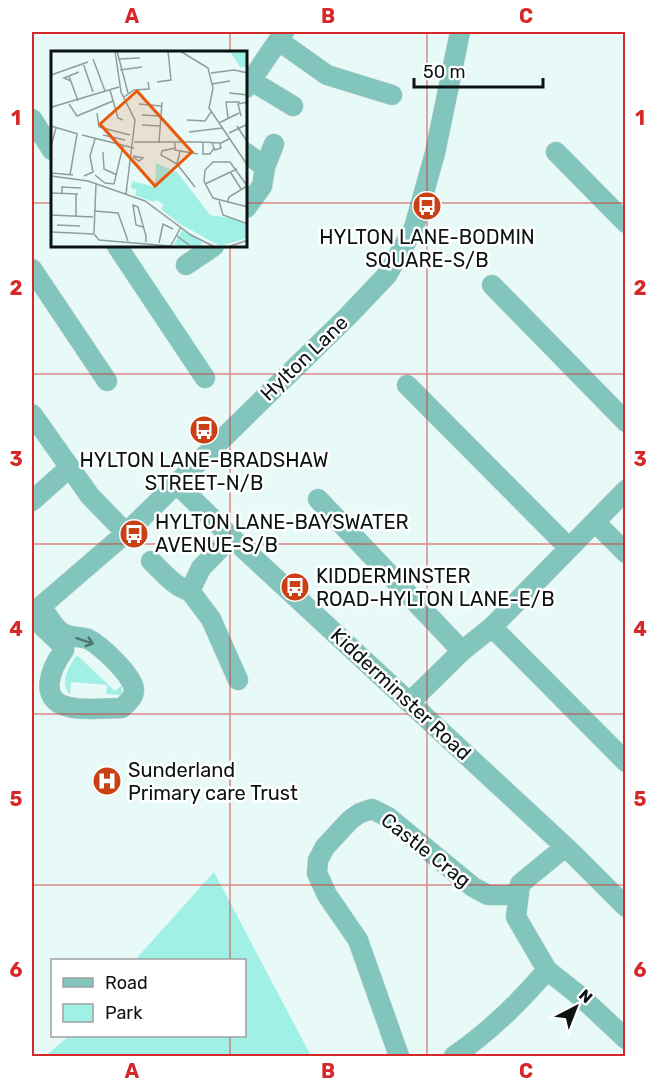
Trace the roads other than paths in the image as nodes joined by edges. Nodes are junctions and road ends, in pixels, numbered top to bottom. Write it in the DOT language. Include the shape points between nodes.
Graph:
graph roads {
  1 [pos="460,32"];
  2 [pos="281,36"];
  3 [pos="248,84"];
  4 [pos="392,95"];
  5 [pos="294,106"];
  6 [pos="32,119"];
  7 [pos="274,144"];
  8 [pos="51,148"];
  9 [pos="556,152"];
  10 [pos="248,154"];
  11 [pos="265,167"];
  12 [pos="248,205"];
  13 [pos="626,223"];
  14 [pos="119,248"];
  15 [pos="211,248"];
  16 [pos="186,265"];
  17 [pos="32,269"];
  18 [pos="492,285"];
  19 [pos="205,378"];
  20 [pos="107,381"];
  21 [pos="407,385"];
  22 [pos="33,420"];
  23 [pos="626,422"];
  24 [pos="69,468"];
  25 [pos="176,483"];
  26 [pos="626,490"];
  27 [pos="318,499"];
  28 [pos="32,501"];
  29 [pos="595,522"];
  30 [pos="126,534"];
  31 [pos="231,537"];
  32 [pos="569,548"];
  33 [pos="626,553"];
  34 [pos="151,561"];
  35 [pos="190,591"];
  36 [pos="35,612"];
  37 [pos="492,627"];
  38 [pos="462,651"];
  39 [pos="238,680"];
  40 [pos="410,702"];
  41 [pos="626,762"];
  42 [pos="565,847"];
  43 [pos="519,896"];
  44 [pos="626,907"];
  45 [pos="547,970"];
  46 [pos="626,1039"];
  47 [pos="399,1056"];
  48 [pos="454,1056"];
  1 -- 25 [label="street, Hylton Lane" via="435,153 414,228 387,274"];
  2 -- 3 [label="street"];
  2 -- 4 [label="street" via="327,75"];
  3 -- 5 [label="street"];
  6 -- 8 [label="street"];
  7 -- 11 [label="street"];
  9 -- 13 [label="street"];
  10 -- 11 [label="street"];
  11 -- 12 [label="street" via="262,186"];
  14 -- 19 [label="street" via="158,292"];
  15 -- 16 [label="street"];
  17 -- 20 [label="street"];
  18 -- 23 [label="street"];
  21 -- 32 [label="street"];
  22 -- 24 [label="street"];
  24 -- 28 [label="street"];
  24 -- 30 [label="street"];
  25 -- 30 [label="street, Hylton Lane"];
  25 -- 31 [label="street, Kidderminster Road"];
  26 -- 29 [label="street"];
  27 -- 38 [label="street"];
  29 -- 32 [label="street"];
  29 -- 33 [label="street"];
  30 -- 36 [label="street, Hylton Lane"];
  31 -- 35 [label="street" via="201,568"];
  31 -- 40 [label="street, Kidderminster Road"];
  32 -- 37 [label="street"];
  34 -- 35 [label="street"];
  35 -- 39 [label="street" via="211,619"];
  36 -- 36 [label="street, one-way" via="61,633 87,639 106,653 128,675 134,687 133,697 122,708 69,707 57,702 50,692 50,676 64,650"];
  37 -- 38 [label="street"];
  37 -- 41 [label="street"];
  38 -- 40 [label="street"];
  40 -- 42 [label="street, Kidderminster Road"];
  42 -- 43 [label="street" via="520,884"];
  42 -- 44 [label="street, Kidderminster Road"];
  43 -- 45 [label="street" via="516,917"];
  43 -- 47 [label="street, Castle Crag" via="488,895 473,887 372,809 350,820 325,847 317,873 357,940"];
  45 -- 46 [label="street"];
  45 -- 48 [label="street" via="477,1041"];
}
